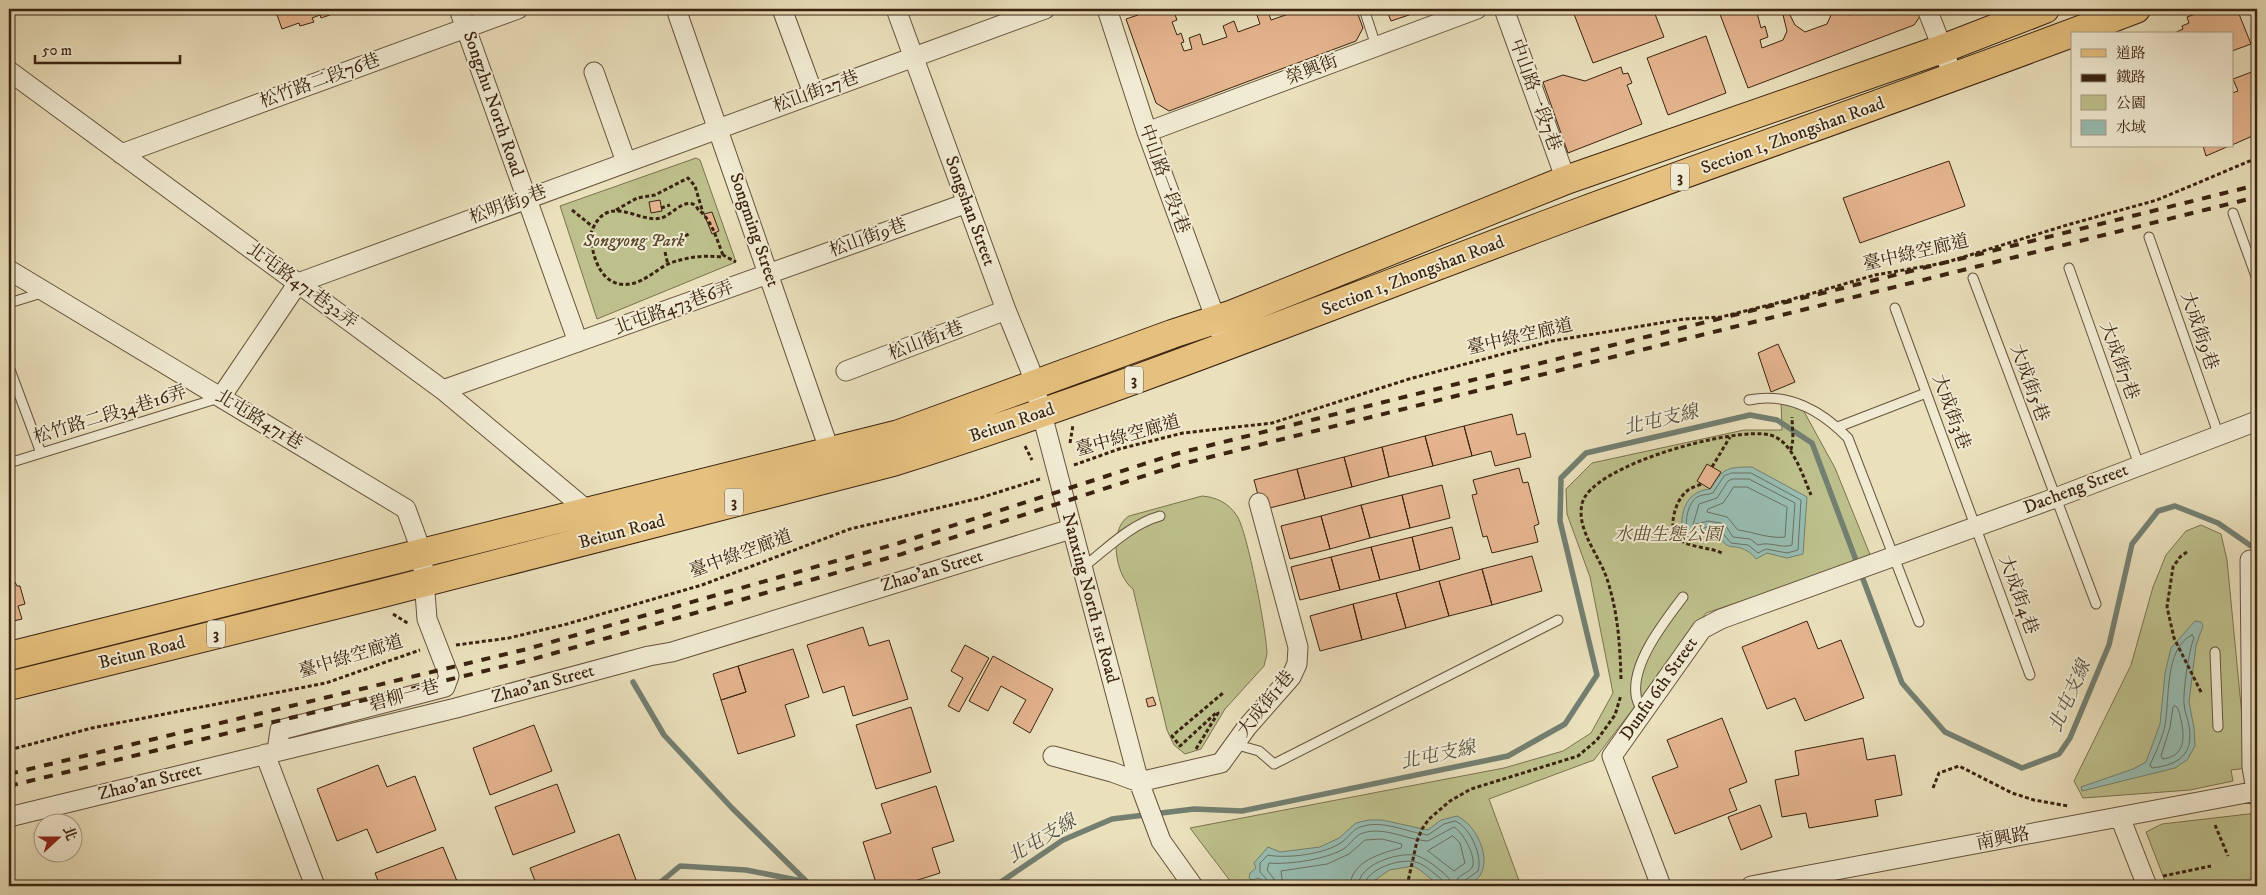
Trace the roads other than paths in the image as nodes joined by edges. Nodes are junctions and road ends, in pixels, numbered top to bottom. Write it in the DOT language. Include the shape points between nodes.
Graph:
graph roads {
  1 [pos="459,9"];
  2 [pos="518,9"];
  3 [pos="676,9"];
  4 [pos="782,9"];
  5 [pos="896,9"];
  6 [pos="1045,9"];
  7 [pos="1107,9"];
  8 [pos="1364,9"];
  9 [pos="1477,9"];
  10 [pos="1504,9"];
  11 [pos="1927,9"];
  12 [pos="2045,9"];
  13 [pos="2136,9"];
  14 [pos="466,27"];
  15 [pos="2075,32"];
  16 [pos="2071,34"];
  17 [pos="1376,46"];
  18 [pos="1942,49"];
  19 [pos="914,56"];
  20 [pos="9,70"];
  21 [pos="594,72"];
  22 [pos="1954,78"];
  23 [pos="812,93"];
  24 [pos="718,128"];
  25 [pos="1147,132"];
  26 [pos="121,154"];
  27 [pos="626,162"];
  28 [pos="1566,180"];
  29 [pos="526,199"];
  30 [pos="967,203"];
  31 [pos="2233,214"];
  32 [pos="2149,237"];
  33 [pos="2069,268"];
  34 [pos="9,270"];
  35 [pos="770,273"];
  36 [pos="1973,278"];
  37 [pos="2257,279"];
  38 [pos="298,283"];
  39 [pos="45,292"];
  40 [pos="9,303"];
  41 [pos="1895,308"];
  42 [pos="1006,310"];
  43 [pos="1215,320"];
  44 [pos="578,342"];
  45 [pos="1226,347"];
  46 [pos="9,367"];
  47 [pos="846,372"];
  48 [pos="1035,385"];
  49 [pos="443,390"];
  50 [pos="1926,393"];
  51 [pos="221,398"];
  52 [pos="1750,400"];
  53 [pos="1042,412"];
  54 [pos="2257,421"];
  55 [pos="1838,427"];
  56 [pos="2219,436"];
  57 [pos="830,452"];
  58 [pos="41,453"];
  59 [pos="9,463"];
  60 [pos="2139,465"];
  61 [pos="2055,498"];
  62 [pos="1259,503"];
  63 [pos="588,510"];
  64 [pos="1160,516"];
  65 [pos="1976,526"];
  66 [pos="1071,529"];
  67 [pos="422,553"];
  68 [pos="1895,557"];
  69 [pos="2250,560"];
  70 [pos="1082,568"];
  71 [pos="424,583"];
  72 [pos="1683,597"];
  73 [pos="2096,604"];
  74 [pos="1558,620"];
  75 [pos="1919,622"];
  76 [pos="2215,652"];
  77 [pos="9,656"];
  78 [pos="2030,675"];
  79 [pos="9,686"];
  80 [pos="1642,713"];
  81 [pos="2218,727"];
  82 [pos="1234,744"];
  83 [pos="271,752"];
  84 [pos="1053,756"];
  85 [pos="1140,782"];
  86 [pos="2257,793"];
  87 [pos="9,817"];
  88 [pos="2120,817"];
  89 [pos="2153,881"];
  90 [pos="316,886"];
  91 [pos="1193,886"];
  92 [pos="1661,886"];
  93 [pos="1751,886"];
  1 -- 14 [label="street, Songzhu North Road"];
  2 -- 14 [label="street, 松竹路二段76巷"];
  3 -- 24 [label="street, Songming Street"];
  4 -- 23 [label="street"];
  5 -- 19 [label="street, Songshan Street"];
  6 -- 19 [label="street, 松山街27巷"];
  7 -- 25 [label="street, 中山路一段1巷"];
  8 -- 17 [label="lane"];
  9 -- 17 [label="street, 榮興街"];
  10 -- 28 [label="street, 中山路一段7巷"];
  11 -- 18 [label="street"];
  12 -- 18 [label="main road, Section 1, Zhongshan Road / 3"];
  13 -- 15 [label="main road, Section 1, Zhongshan Road / 3"];
  14 -- 26 [label="street, 松竹路二段76巷"];
  14 -- 29 [label="street, Songzhu North Road"];
  16 -- 22 [label="main road, Section 1, Zhongshan Road / 3"];
  17 -- 25 [label="street, 榮興街"];
  18 -- 22 [label="street"];
  18 -- 28 [label="main road, Section 1, Zhongshan Road / 3"];
  19 -- 23 [label="street, 松山街27巷"];
  19 -- 30 [label="street, Songshan Street"];
  20 -- 26 [label="street, 北屯路471巷32弄"];
  21 -- 27 [label="street"];
  22 -- 45 [label="main road, Section 1, Zhongshan Road / 3" via="1580,213"];
  23 -- 24 [label="street, 松山街27巷"];
  24 -- 27 [label="street, 松明街9巷"];
  24 -- 35 [label="street, Songming Street"];
  25 -- 43 [label="street, 中山路一段1巷"];
  26 -- 38 [label="street, 北屯路471巷32弄"];
  27 -- 29 [label="street, 松明街9巷"];
  28 -- 43 [label="main road, Section 1, Zhongshan Road / 3"];
  29 -- 38 [label="street, 松明街9巷"];
  29 -- 44 [label="street"];
  30 -- 35 [label="street, 松山街9巷"];
  30 -- 42 [label="street, Songshan Street"];
  31 -- 37 [label="lane"];
  32 -- 56 [label="lane, 大成街9巷"];
  33 -- 60 [label="lane, 大成街7巷"];
  34 -- 39 [label="street, 北屯路471巷"];
  35 -- 44 [label="street, 北屯路473巷6弄"];
  35 -- 57 [label="street, Songming Street"];
  36 -- 61 [label="lane, 大成街5巷"];
  38 -- 49 [label="street, 北屯路471巷32弄"];
  38 -- 51 [label="street"];
  39 -- 40 [label="lane"];
  39 -- 51 [label="street, 北屯路471巷"];
  41 -- 50 [label="lane, 大成街3巷"];
  42 -- 47 [label="street, 松山街1巷"];
  42 -- 48 [label="street, Songshan Street"];
  43 -- 45 [label="street, 中山路一段1巷"];
  43 -- 48 [label="main road, Beitun Road / 3"];
  44 -- 49 [label="street, 北屯路473巷6弄"];
  45 -- 53 [label="main road, Beitun Road / 3"];
  46 -- 58 [label="lane"];
  48 -- 53 [label="street, Songshan Street"];
  48 -- 57 [label="main road, Beitun Road / 3" via="899,434"];
  49 -- 63 [label="street, 北屯路471巷32弄"];
  50 -- 55 [label="lane"];
  50 -- 65 [label="lane, 大成街3巷"];
  51 -- 58 [label="lane, 松竹路二段34巷16弄"];
  51 -- 67 [label="street, 北屯路471巷" via="406,509"];
  52 -- 55 [label="lane" via="1759,398 1801,403"];
  53 -- 66 [label="street, Nanxing North 1st Road"];
  53 -- 71 [label="main road, Beitun Road / 3" via="893,462"];
  54 -- 56 [label="street, Dacheng Street"];
  55 -- 68 [label="lane" via="1848,438"];
  56 -- 60 [label="street, Dacheng Street"];
  57 -- 63 [label="main road, Beitun Road / 3"];
  58 -- 59 [label="lane, 松竹路二段34巷16弄"];
  60 -- 61 [label="street, Dacheng Street"];
  61 -- 65 [label="street, Dacheng Street"];
  61 -- 73 [label="lane, 大成街5巷"];
  62 -- 82 [label="street, 大成街1巷" via="1298,647 1297,664 1291,677"];
  63 -- 67 [label="main road, Beitun Road / 3"];
  64 -- 70 [label="lane" via="1129,530"];
  65 -- 68 [label="street, Dacheng Street"];
  65 -- 78 [label="lane, 大成街4巷"];
  66 -- 70 [label="street, Nanxing North 1st Road"];
  66 -- 83 [label="street, Zhao'an Street" via="672,652"];
  67 -- 71 [label="street, 北屯路471巷"];
  67 -- 77 [label="main road, Beitun Road / 3"];
  68 -- 75 [label="lane"];
  68 -- 80 [label="street, Dunfu 6th Street" via="1721,619 1702,629"];
  69 -- 86 [label="street" via="2252,767"];
  70 -- 85 [label="street, Nanxing North 1st Road"];
  71 -- 79 [label="main road, Beitun Road / 3"];
  71 -- 83 [label="street, 碧柳一巷" via="427,619 449,679 445,687 280,730"];
  72 -- 80 [label="lane" via="1654,639 1639,670 1635,693"];
  74 -- 82 [label="lane" via="1274,764 1259,751"];
  76 -- 81 [label="lane"];
  80 -- 92 [label="street, Dunfu 6th Street" via="1612,756"];
  82 -- 85 [label="street, 大成街1巷" via="1221,763"];
  83 -- 87 [label="street, Zhao'an Street"];
  83 -- 90 [label="street"];
  84 -- 85 [label="street"];
  85 -- 91 [label="street, Nanxing North 1st Road" via="1161,841"];
  86 -- 88 [label="street, 南興路"];
  88 -- 89 [label="street"];
  88 -- 93 [label="street, 南興路"];
}
